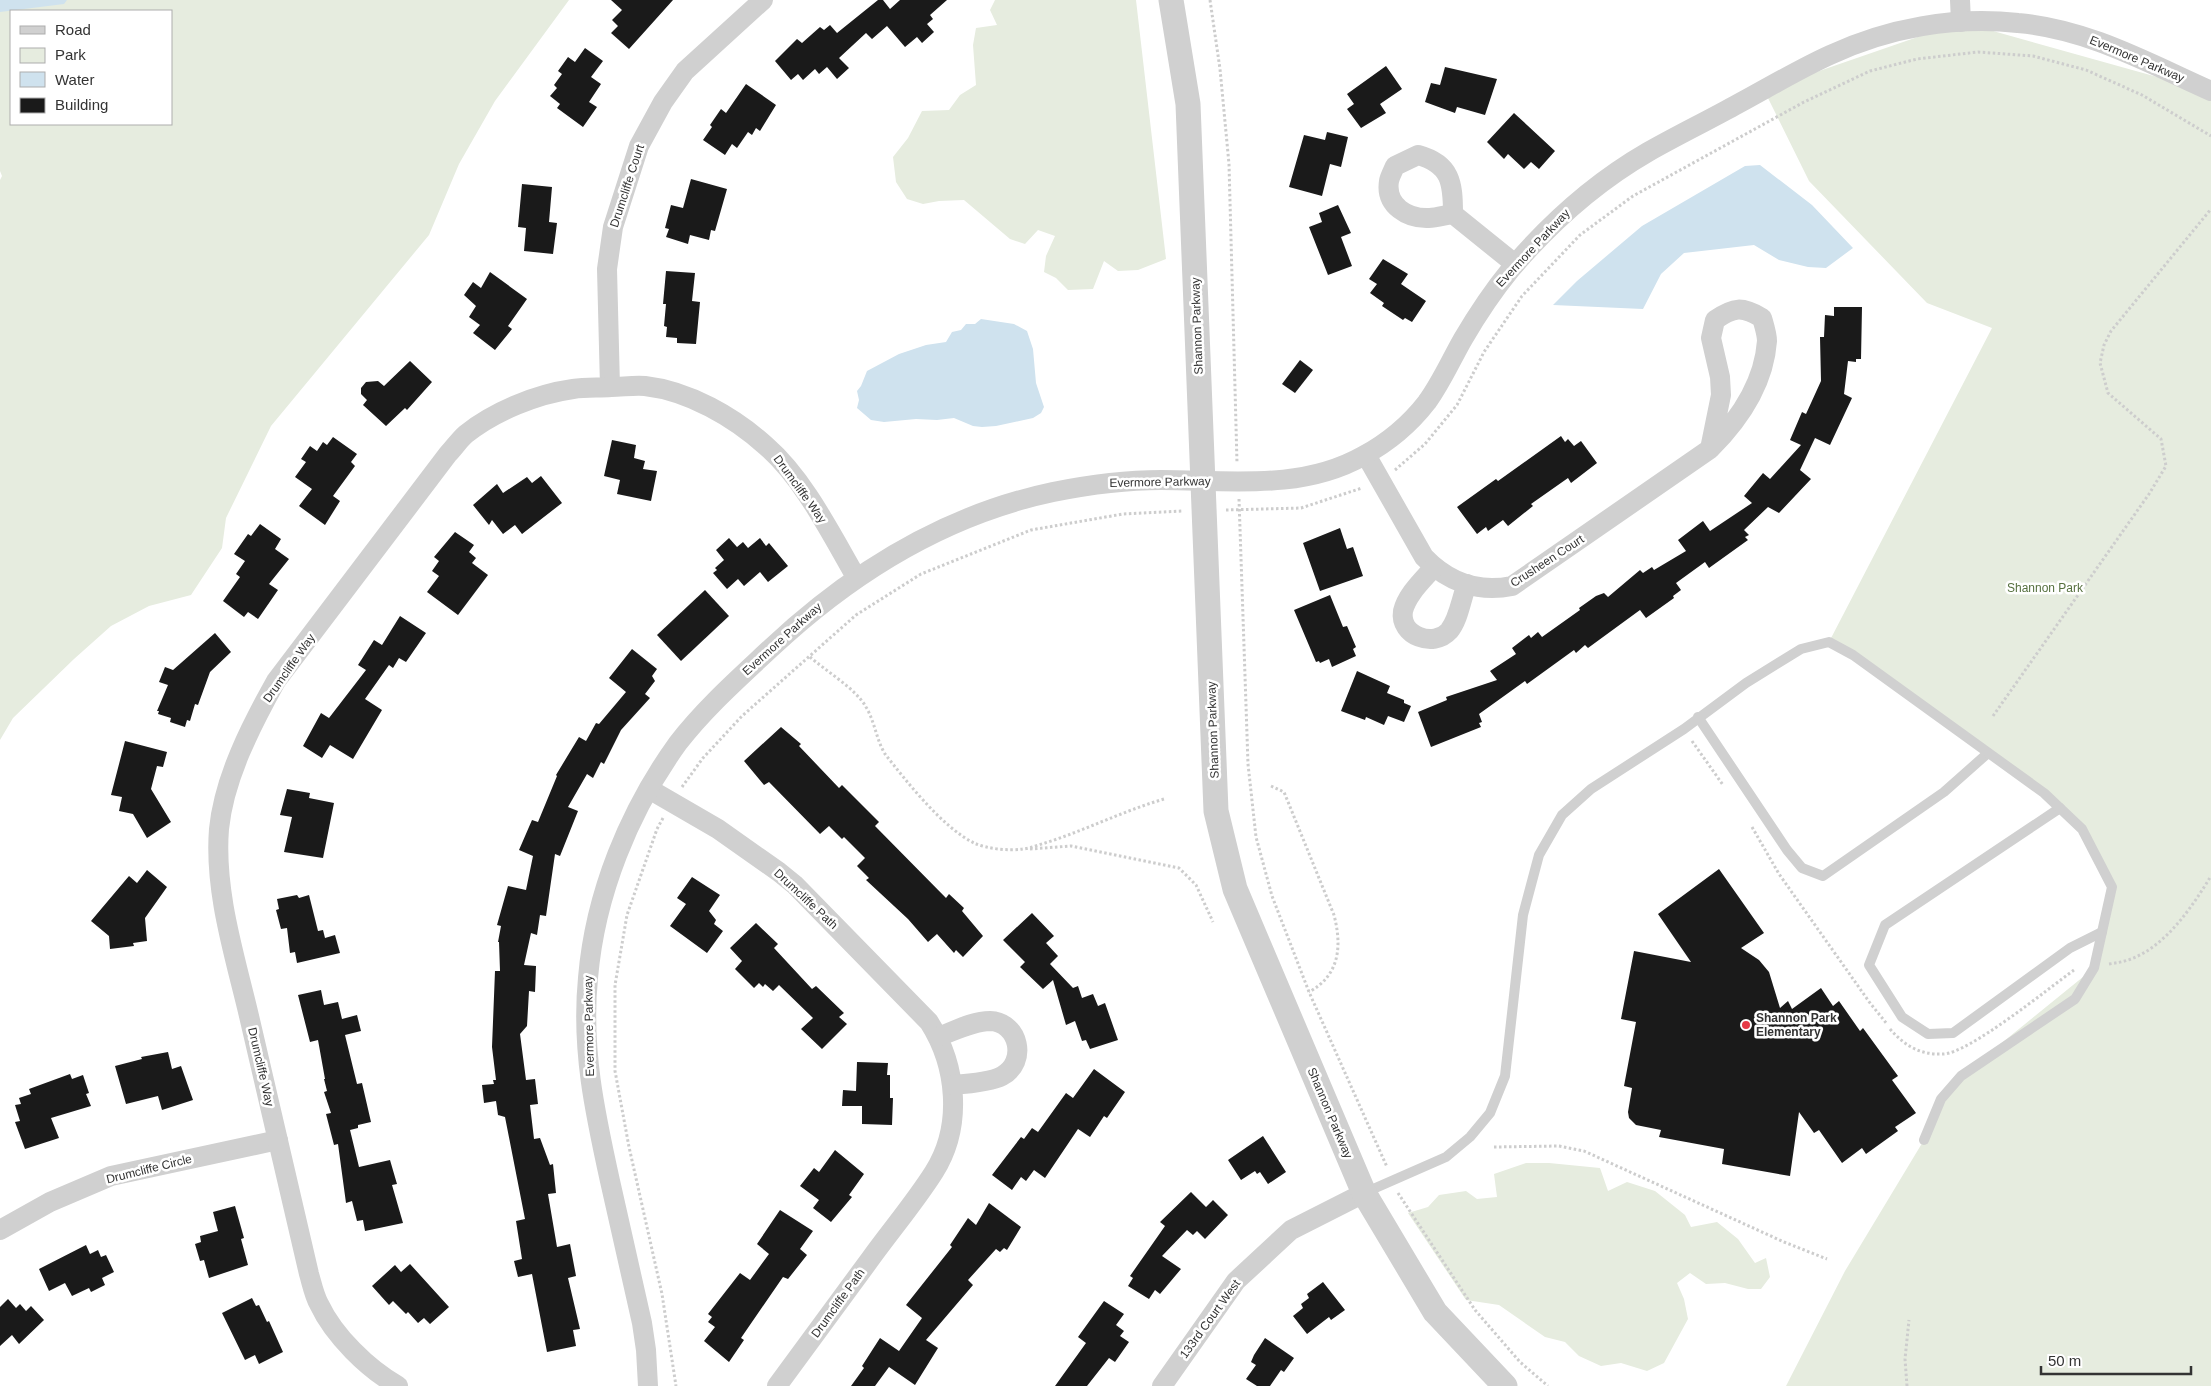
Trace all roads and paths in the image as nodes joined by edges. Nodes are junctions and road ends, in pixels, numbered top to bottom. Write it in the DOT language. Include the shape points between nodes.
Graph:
graph roads {
  1 [pos="763,0"];
  2 [pos="1171,0"];
  3 [pos="1960,0"];
  4 [pos="1961,22"];
  5 [pos="2211,91"];
  6 [pos="2211,209"];
  7 [pos="1453,214"];
  8 [pos="1515,264"];
  9 [pos="610,387"];
  10 [pos="1710,449"];
  11 [pos="1366,455"];
  12 [pos="1203,481"];
  13 [pos="1434,567"];
  14 [pos="856,577"];
  15 [pos="1467,584"];
  16 [pos="810,657"];
  17 [pos="1993,716"];
  18 [pos="1698,718"];
  19 [pos="1684,729"];
  20 [pos="1988,753"];
  21 [pos="1271,786"];
  22 [pos="649,789"];
  23 [pos="1728,792"];
  24 [pos="1164,799"];
  25 [pos="2060,808"];
  26 [pos="1749,824"];
  27 [pos="1024,849"];
  28 [pos="2211,876"];
  29 [pos="1213,922"];
  30 [pos="2102,932"];
  31 [pos="2094,968"];
  32 [pos="938,1037"];
  33 [pos="953,1085"];
  34 [pos="278,1140"];
  35 [pos="1924,1140"];
  36 [pos="1494,1146"];
  37 [pos="1393,1181"];
  38 [pos="1364,1193"];
  39 [pos="0,1230"];
  40 [pos="1827,1259"];
  41 [pos="1909,1320"];
  42 [pos="398,1386"];
  43 [pos="648,1386"];
  44 [pos="777,1386"];
  45 [pos="1162,1386"];
  46 [pos="1505,1386"];
  47 [pos="1548,1386"];
  48 [pos="1907,1386"];
  1 -- 9 [label="street, Drumcliffe Court" via="685,71 663,102 639,146 612,227 607,269"];
  2 -- 12 [label="street, Shannon Parkway" via="1188,104"];
  3 -- 4 [label="street"];
  4 -- 5 [label="street, Evermore Parkway" via="2019,23 2074,33 2129,53"];
  4 -- 8 [label="street, Evermore Parkway" via="1914,27 1832,54 1653,149 1566,212"];
  6 -- 17 [label="path" via="2110,331 2100,363 2108,393 2161,439 2166,466"];
  7 -- 8 [label="street"];
  8 -- 11 [label="street, Evermore Parkway" via="1482,310 1424,406 1391,438"];
  9 -- 14 [label="street, Drumcliffe Way" via="644,386 669,391 694,400 747,429 789,471"];
  9 -- 34 [label="street, Drumcliffe Way" via="574,388 548,394 513,407 465,435 276,682 238,756 220,829 222,902"];
  10 -- 10 [label="street, Crusheen Court" via="1742,411 1755,389 1763,365 1767,339 1762,318 1747,309 1728,311 1715,320 1711,338 1721,395"];
  10 -- 15 [label="street, Crusheen Court" via="1512,586 1495,590"];
  11 -- 12 [label="street, Evermore Parkway" via="1341,467 1283,480"];
  11 -- 13 [label="street, Crusheen Court" via="1424,557"];
  12 -- 14 [label="street, Evermore Parkway" via="1127,481 1050,492 949,525"];
  12 -- 38 [label="street, Shannon Parkway" via="1216,811 1235,889"];
  13 -- 15 [label="street, Crusheen Court"];
  13 -- 15 [label="street" via="1410,596 1403,612 1407,628 1416,636 1426,640 1448,633 1456,622"];
  14 -- 22 [label="street, Evermore Parkway" via="795,626 715,701 678,744"];
  16 -- 27 [label="path" via="856,694 875,723 885,754 911,786 959,833 983,845"];
  18 -- 19 [label="lane"];
  18 -- 20 [label="lane" via="1746,683 1801,650 1829,642 1853,655"];
  18 -- 20 [label="lane" via="1787,850 1802,868 1822,876 1944,792"];
  19 -- 23 [label="path"];
  19 -- 37 [label="lane" via="1591,788 1562,816 1539,855 1523,915 1505,1076 1490,1113 1470,1137 1446,1157"];
  20 -- 25 [label="lane"];
  21 -- 37 [label="path" via="1284,792 1334,915 1338,933 1335,966 1320,986 1309,992"];
  22 -- 32 [label="street, Drumcliffe Path" via="750,850 795,885 929,1022"];
  22 -- 43 [label="street, Evermore Parkway" via="626,834 601,904 591,952 587,1000 590,1089 642,1323"];
  24 -- 27 [label="path" via="1139,806 1066,837"];
  25 -- 30 [label="lane" via="2082,829 2112,887"];
  25 -- 30 [label="lane" via="1885,925 1869,965 1902,1017 1928,1034 1953,1033 2070,948"];
  26 -- 31 [label="path" via="1779,874 1870,1003 1898,1038 1918,1052 1945,1054 1971,1044 2075,969"];
  27 -- 29 [label="path" via="1071,846 1178,868 1196,884"];
  28 -- 31 [label="path" via="2187,912 2160,940 2128,961"];
  30 -- 31 [label="lane"];
  31 -- 35 [label="lane" via="2075,998 1961,1076 1941,1099"];
  32 -- 33 [label="street, Drumcliffe Path"];
  32 -- 33 [label="street" via="988,1021 1005,1025 1015,1037 1019,1052 1002,1076"];
  33 -- 44 [label="street, Drumcliffe Path" via="950,1128 935,1171"];
  34 -- 39 [label="street, Drumcliffe Circle" via="111,1176 50,1202"];
  34 -- 42 [label="street, Drumcliffe Way" via="319,1304 359,1357"];
  36 -- 40 [label="path" via="1559,1146 1584,1151"];
  37 -- 38 [label="lane"];
  37 -- 47 [label="path" via="1403,1203 1475,1310 1520,1362"];
  38 -- 45 [label="street, 133rd Court West" via="1291,1230 1236,1281"];
  38 -- 46 [label="street, Shannon Parkway" via="1435,1312"];
  41 -- 48 [label="path" via="1905,1359"];
}
